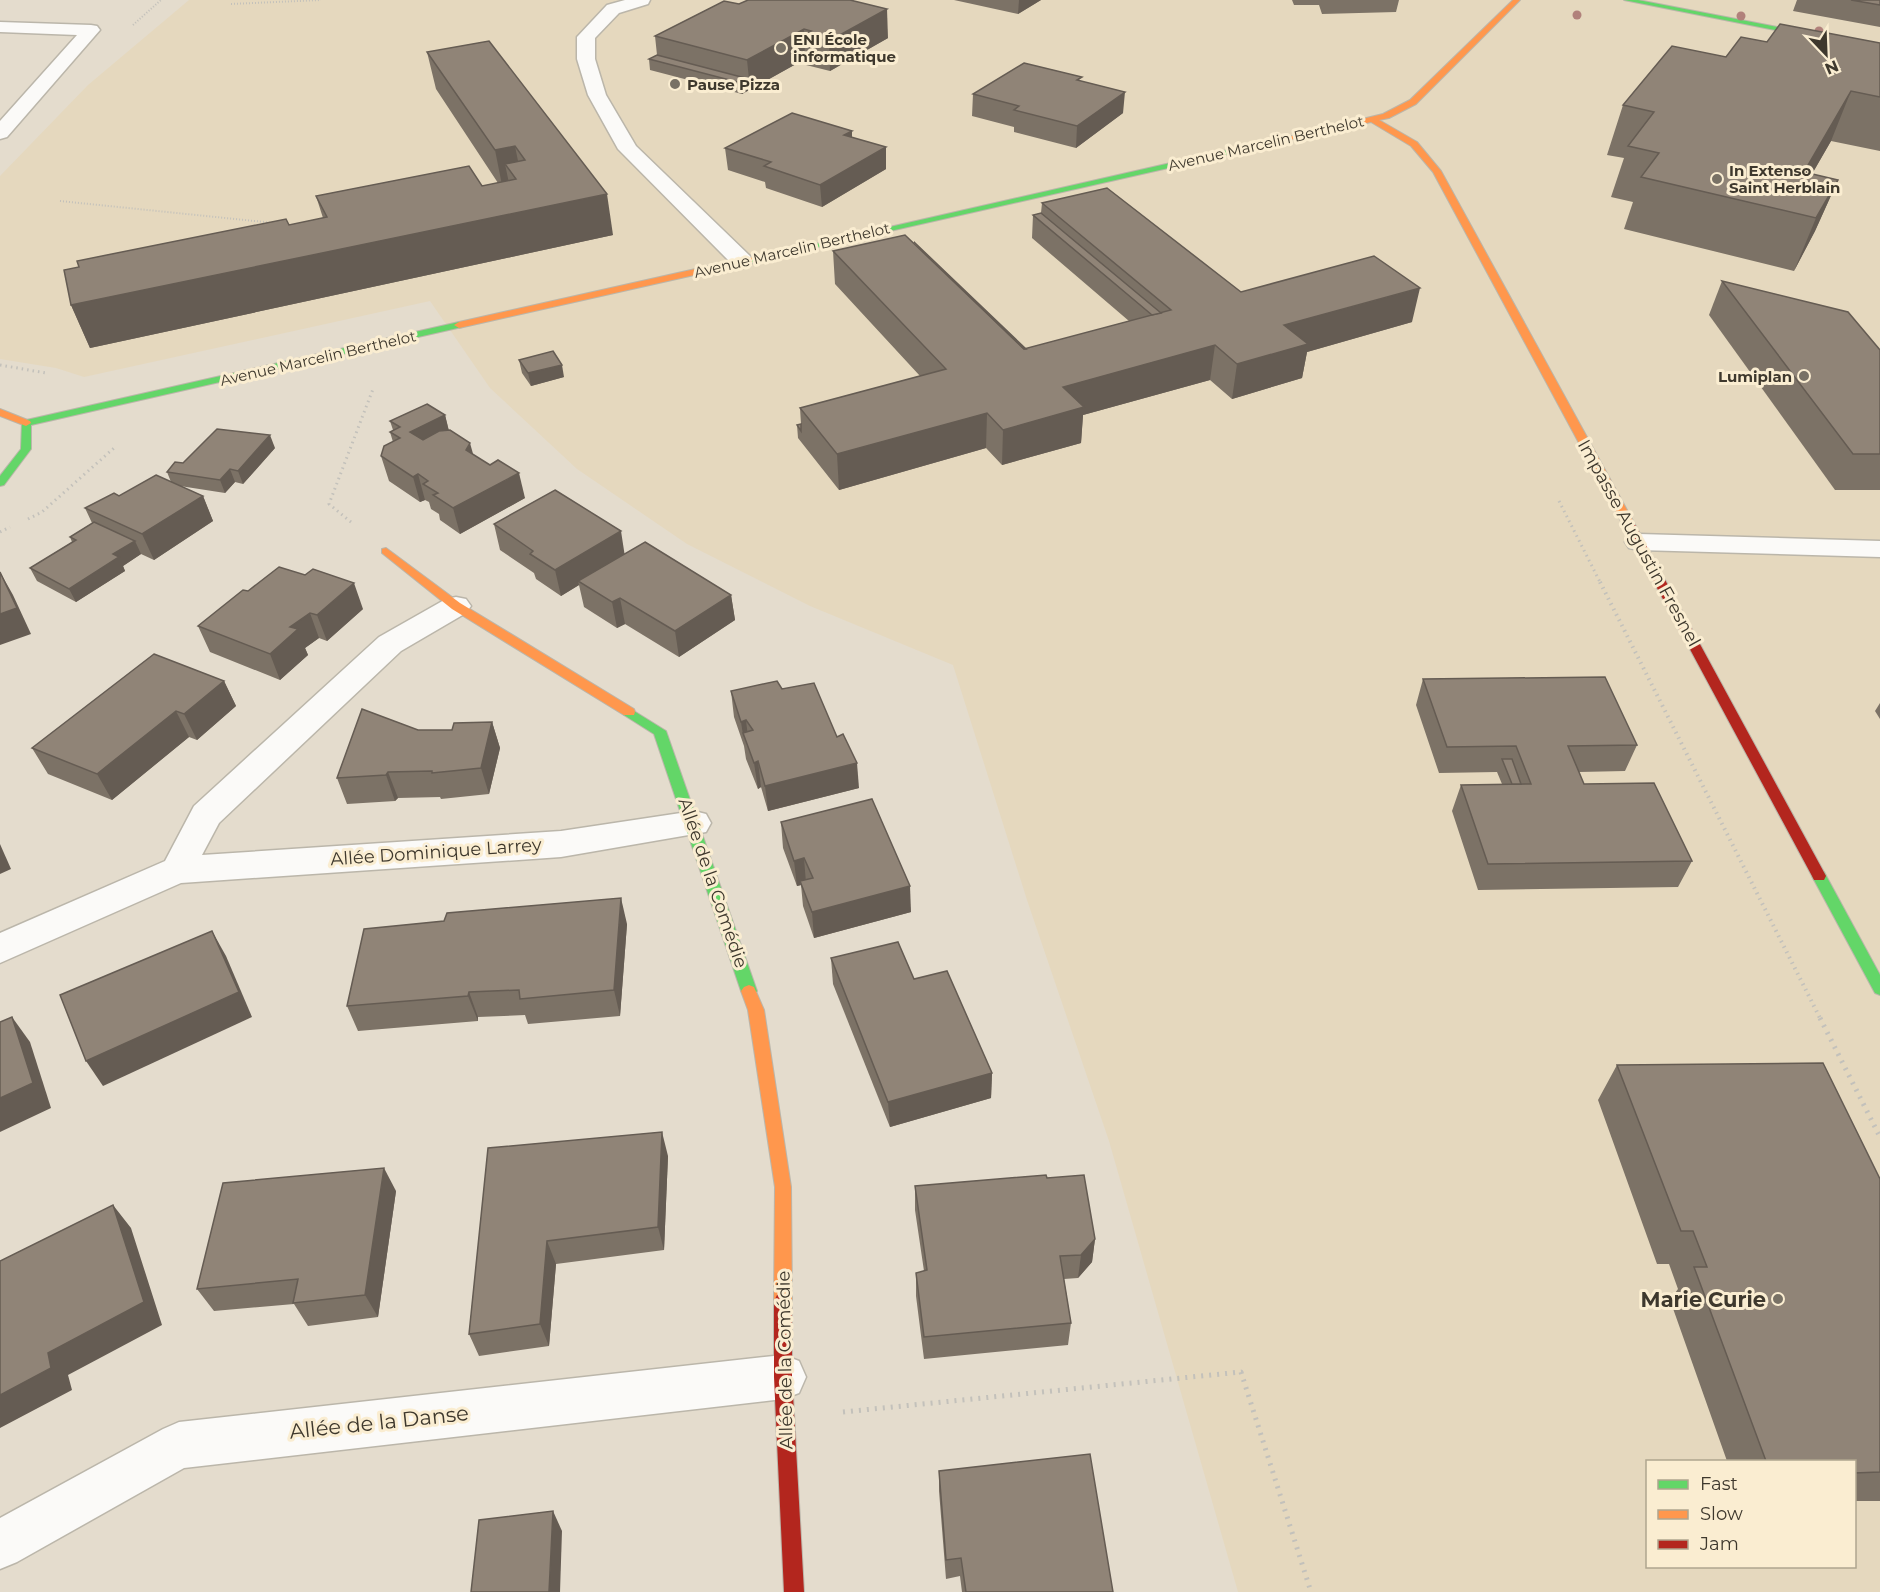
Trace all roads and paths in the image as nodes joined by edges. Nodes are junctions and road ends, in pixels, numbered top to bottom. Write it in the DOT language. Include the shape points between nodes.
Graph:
graph roads {
  1 [pos="321,0"];
  2 [pos="642,0"];
  3 [pos="1517,0"];
  4 [pos="1627,0"];
  5 [pos="231,4"];
  6 [pos="0,27"];
  7 [pos="1880,49"];
  8 [pos="1372,119"];
  9 [pos="0,133"];
  10 [pos="60,201"];
  11 [pos="275,223"];
  12 [pos="742,261"];
  13 [pos="376,380"];
  14 [pos="118,404"];
  15 [pos="0,412"];
  16 [pos="26,423"];
  17 [pos="0,483"];
  18 [pos="1556,495"];
  19 [pos="21,522"];
  20 [pos="10,527"];
  21 [pos="0,532"];
  22 [pos="1639,542"];
  23 [pos="1880,549"];
  24 [pos="386,551"];
  25 [pos="456,606"];
  26 [pos="694,823"];
  27 [pos="177,870"];
  28 [pos="0,950"];
  29 [pos="1880,989"];
  30 [pos="1880,1137"];
  31 [pos="784,1399"];
  32 [pos="0,1545"];
  33 [pos="794,1592"];
  34 [pos="1311,1592"];
  1 -- 5 [label="path"];
  2 -- 12 [label="street" via="613,9 586,37 586,59 597,95 628,148"];
  3 -- 8 [label="street, Avenue Marcelin Berthelot" via="1413,102"];
  4 -- 7 [label="street"];
  6 -- 9 [label="street" via="91,30"];
  8 -- 12 [label="street, Avenue Marcelin Berthelot"];
  8 -- 22 [label="street, Impasse Augustin Fresnel" via="1414,144 1432,164"];
  10 -- 11 [label="path"];
  12 -- 14 [label="street, Avenue Marcelin Berthelot"];
  13 -- 24 [label="path" via="329,504"];
  14 -- 16 [label="street, Avenue Marcelin Berthelot"];
  14 -- 19 [label="path" via="114,448 42,512"];
  15 -- 16 [label="street"];
  16 -- 17 [label="street" via="26,449"];
  18 -- 30 [label="path"];
  20 -- 21 [label="path"];
  22 -- 23 [label="street"];
  22 -- 29 [label="street, Impasse Augustin Fresnel"];
  24 -- 25 [label="street, Allée de la Comédie"];
  25 -- 26 [label="street, Allée de la Comédie" via="660,731"];
  25 -- 27 [label="street" via="390,644 215,807 206,816"];
  26 -- 27 [label="street, Allée Dominique Larrey" via="561,844"];
  26 -- 31 [label="street, Allée de la Comédie" via="756,1010 783,1186"];
  27 -- 28 [label="street, Allée Dominique Larrey"];
  31 -- 32 [label="street, Allée de la Danse" via="179,1445"];
  31 -- 33 [label="street, Allée de la Comédie"];
  31 -- 34 [label="path" via="862,1409 1241,1372"];
}
